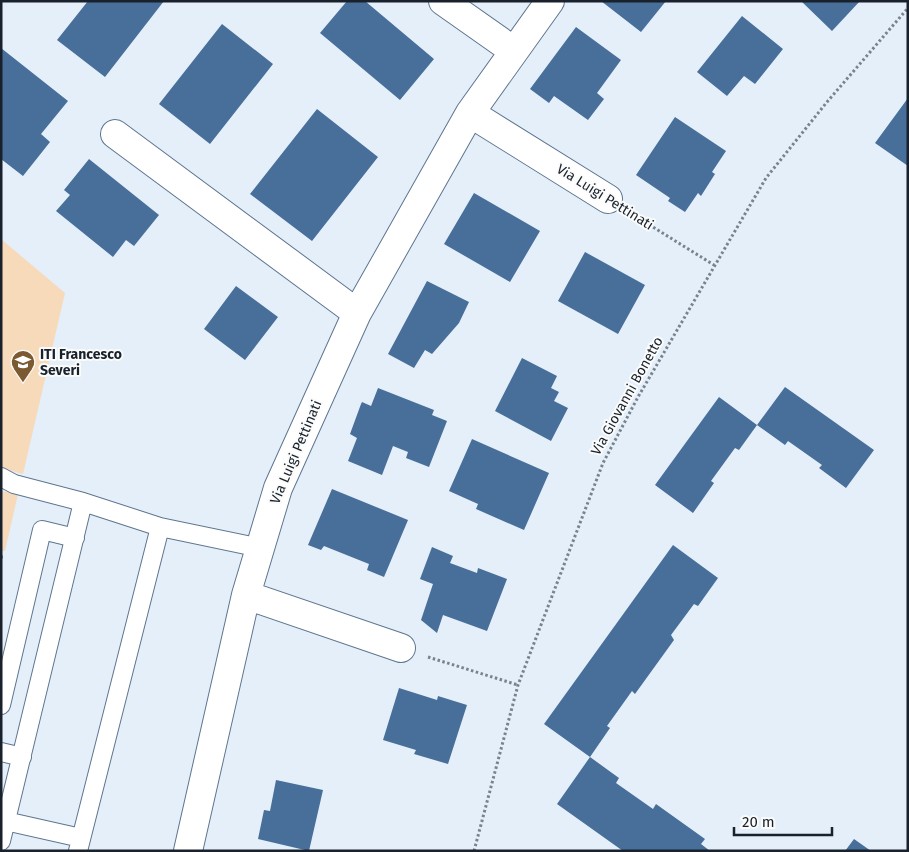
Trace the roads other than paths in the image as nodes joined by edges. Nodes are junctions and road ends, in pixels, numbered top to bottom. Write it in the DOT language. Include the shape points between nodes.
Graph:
graph roads {
  1 [pos="443,1"];
  2 [pos="550,1"];
  3 [pos="514,51"];
  4 [pos="470,113"];
  5 [pos="115,134"];
  6 [pos="608,199"];
  7 [pos="357,313"];
  8 [pos="1,477"];
  9 [pos="83,502"];
  10 [pos="160,526"];
  11 [pos="74,538"];
  12 [pos="261,548"];
  13 [pos="246,595"];
  14 [pos="402,648"];
  15 [pos="1,705"];
  16 [pos="1,752"];
  17 [pos="22,758"];
  18 [pos="4,821"];
  19 [pos="1,841"];
  20 [pos="80,844"];
  21 [pos="188,851"];
  1 -- 3 [label="street"];
  2 -- 3 [label="street, Via Luigi Pettinati"];
  3 -- 4 [label="street, Via Luigi Pettinati"];
  4 -- 6 [label="street, Via Luigi Pettinati"];
  4 -- 7 [label="street, Via Luigi Pettinati"];
  5 -- 7 [label="street"];
  7 -- 12 [label="street, Via Luigi Pettinati" via="278,488"];
  8 -- 9 [label="lane" via="14,484"];
  9 -- 10 [label="lane"];
  9 -- 11 [label="lane"];
  10 -- 12 [label="lane"];
  10 -- 20 [label="lane"];
  11 -- 15 [label="lane" via="42,530"];
  11 -- 17 [label="lane"];
  12 -- 13 [label="street, Via Luigi Pettinati"];
  13 -- 14 [label="street"];
  13 -- 21 [label="street, Via Luigi Pettinati"];
  16 -- 17 [label="lane"];
  17 -- 18 [label="lane"];
  18 -- 19 [label="lane"];
  18 -- 20 [label="lane"];
}
